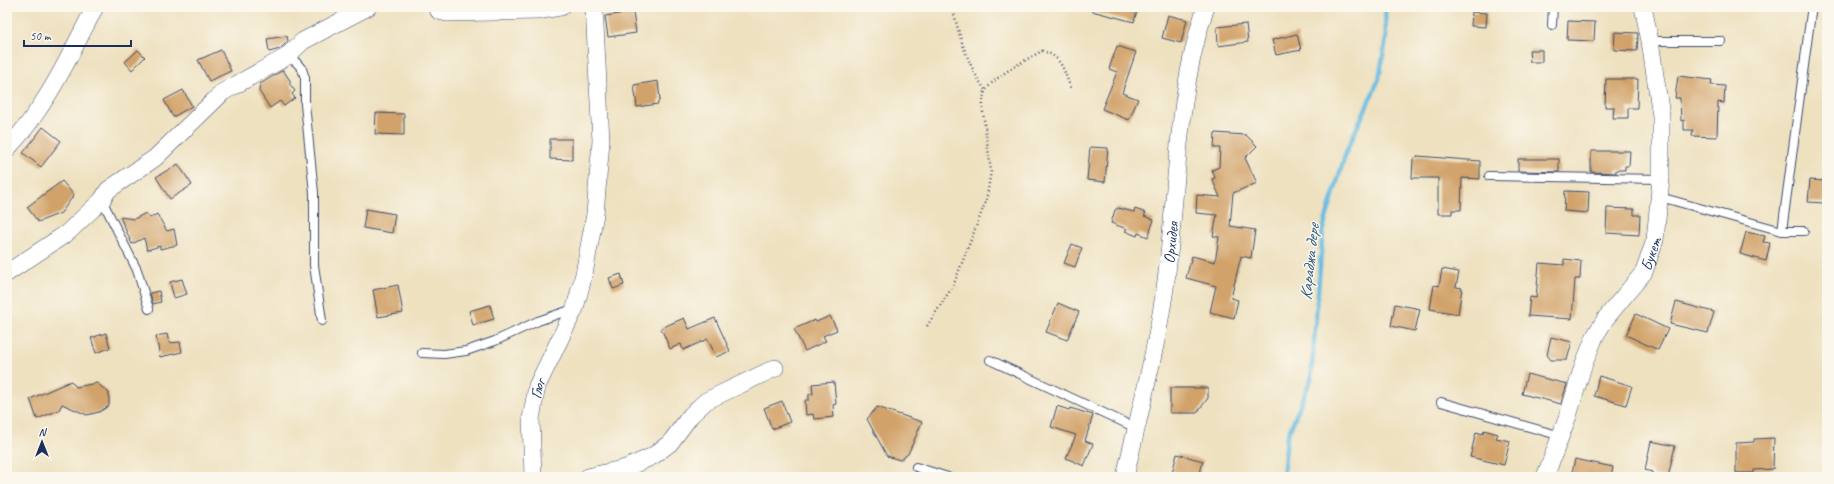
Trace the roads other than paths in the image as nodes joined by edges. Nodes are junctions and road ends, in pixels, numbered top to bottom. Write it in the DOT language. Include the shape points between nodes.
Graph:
graph roads {
  1 [pos="95,7"];
  2 [pos="368,7"];
  3 [pos="436,7"];
  4 [pos="561,7"];
  5 [pos="594,7"];
  6 [pos="1206,7"];
  7 [pos="1553,7"];
  8 [pos="1643,7"];
  9 [pos="1811,13"];
  10 [pos="1552,25"];
  11 [pos="1650,40"];
  12 [pos="1721,41"];
  13 [pos="286,57"];
  14 [pos="7,150"];
  15 [pos="1489,176"];
  16 [pos="1662,179"];
  17 [pos="1660,197"];
  18 [pos="102,200"];
  19 [pos="1782,231"];
  20 [pos="1804,231"];
  21 [pos="7,273"];
  22 [pos="575,308"];
  23 [pos="149,309"];
  24 [pos="322,321"];
  25 [pos="422,353"];
  26 [pos="990,360"];
  27 [pos="775,368"];
  28 [pos="1441,402"];
  29 [pos="1136,428"];
  30 [pos="1561,436"];
  31 [pos="916,467"];
  32 [pos="533,477"];
  33 [pos="588,477"];
  34 [pos="948,477"];
  35 [pos="1125,477"];
  36 [pos="1545,477"];
  1 -- 14 [label="street" via="52,88 27,128"];
  2 -- 13 [label="street" via="303,41"];
  3 -- 4 [label="street" via="439,11 447,13 538,11"];
  5 -- 22 [label="street, Глог" via="601,141 595,214"];
  6 -- 29 [label="street, Орхидея" via="1196,35 1188,73 1165,288 1147,385"];
  7 -- 10 [label="lane"];
  8 -- 11 [label="street, Букет"];
  9 -- 19 [label="lane"];
  11 -- 12 [label="lane"];
  11 -- 16 [label="street, Букет" via="1661,116"];
  13 -- 18 [label="street" via="223,92 155,158 108,190"];
  13 -- 24 [label="lane" via="296,62 305,78 304,104 314,193 314,265"];
  15 -- 16 [label="lane"];
  16 -- 17 [label="street, Букет"];
  17 -- 19 [label="lane"];
  17 -- 30 [label="street, Букет" via="1655,240 1644,272 1606,318 1595,336"];
  18 -- 21 [label="street" via="67,233"];
  18 -- 23 [label="lane" via="137,270"];
  19 -- 20 [label="lane"];
  22 -- 25 [label="lane" via="466,351"];
  22 -- 32 [label="street, Глог" via="537,386 531,419"];
  26 -- 29 [label="lane"];
  27 -- 33 [label="street" via="706,401 691,415 670,443 653,456 626,468"];
  28 -- 30 [label="lane"];
  29 -- 35 [label="street, Орхидея"];
  30 -- 36 [label="street, Букет"];
  31 -- 34 [label="lane"];
}
